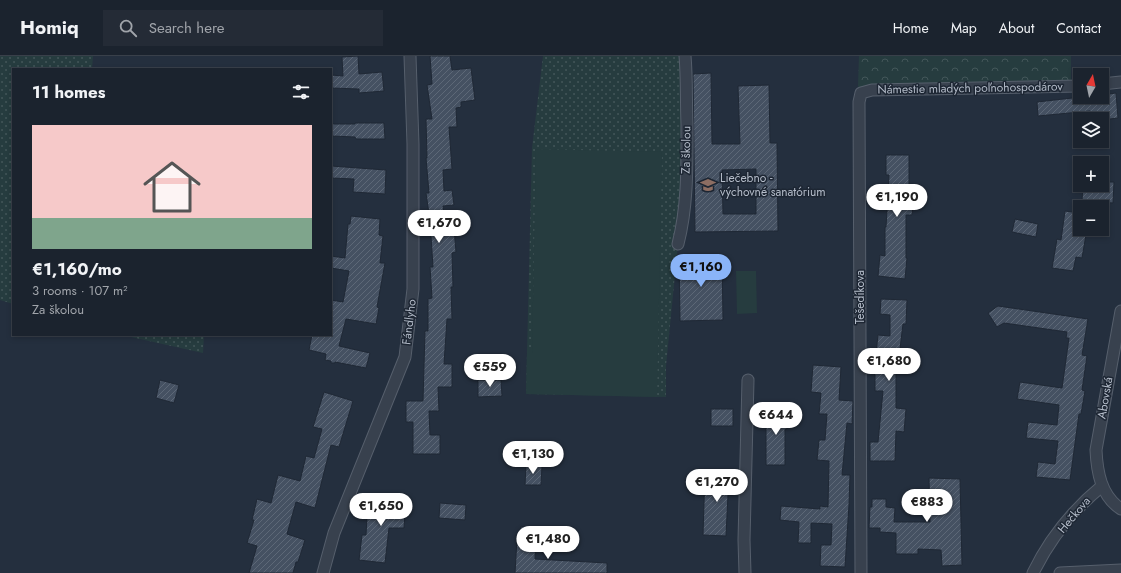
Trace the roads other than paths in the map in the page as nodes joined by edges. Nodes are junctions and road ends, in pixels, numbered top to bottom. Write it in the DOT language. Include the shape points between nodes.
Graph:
graph roads {
  1 [pos="410,56"];
  2 [pos="685,56"];
  3 [pos="1121,82"];
  4 [pos="1109,83"];
  5 [pos="1073,86"];
  6 [pos="861,93"];
  7 [pos="678,244"];
  8 [pos="1121,311"];
  9 [pos="748,380"];
  10 [pos="1102,486"];
  11 [pos="1121,509"];
  12 [pos="1121,570"];
  13 [pos="324,573"];
  14 [pos="745,573"];
  15 [pos="861,573"];
  16 [pos="1033,573"];
  17 [pos="1060,573"];
  1 -- 13 [label="street, Fándlyho" via="413,289 405,357 334,533"];
  2 -- 7 [label="street, Za školou" via="686,195"];
  3 -- 4 [label="street"];
  5 -- 6 [label="street, Námestie mladých poľnohospodárov" via="872,90"];
  6 -- 15 [label="street, Tešedíkova"];
  8 -- 10 [label="street, Abovská" via="1098,437 1096,464"];
  9 -- 14 [label="street"];
  10 -- 11 [label="street, Hečkova" via="1115,505"];
  10 -- 16 [label="street, Hečkova" via="1071,516 1040,558"];
  12 -- 17 [label="street"];
}
